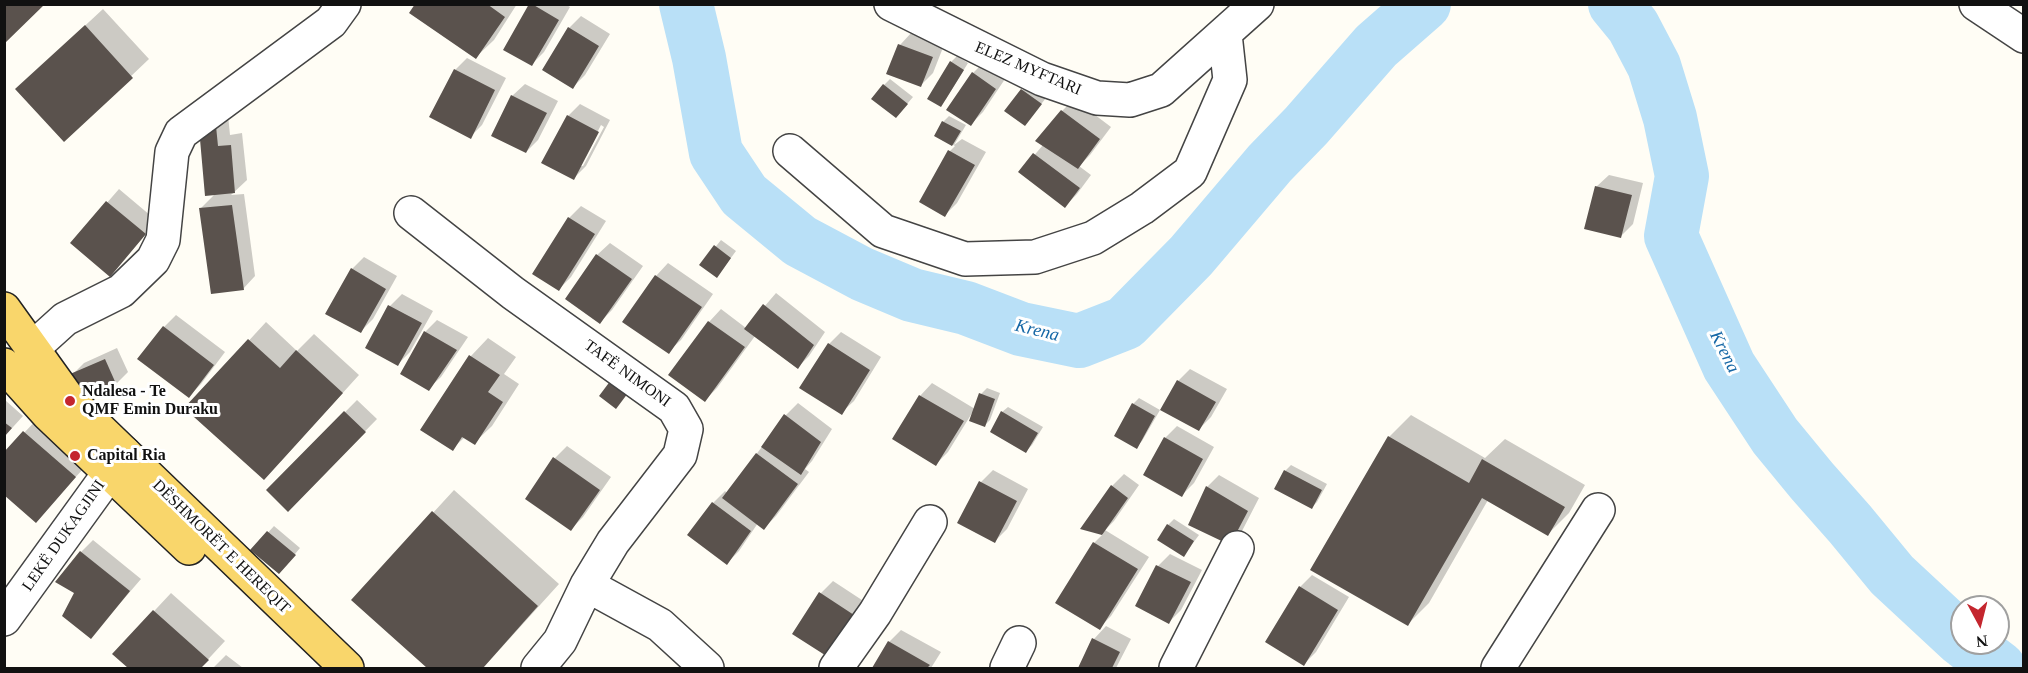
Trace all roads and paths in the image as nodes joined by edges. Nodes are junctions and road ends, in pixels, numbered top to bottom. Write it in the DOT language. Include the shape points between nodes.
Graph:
graph roads {
  1 [pos="344,4"];
  2 [pos="891,4"];
  3 [pos="1257,4"];
  4 [pos="1976,4"];
  5 [pos="1225,34"];
  6 [pos="2024,36"];
  7 [pos="790,151"];
  8 [pos="411,213"];
  9 [pos="4,309"];
  10 [pos="34,347"];
  11 [pos="4,365"];
  12 [pos="59,407"];
  13 [pos="117,462"];
  14 [pos="1598,510"];
  15 [pos="930,522"];
  16 [pos="1237,548"];
  17 [pos="587,585"];
  18 [pos="4,619"];
  19 [pos="315,669"];
  20 [pos="347,669"];
  21 [pos="538,669"];
  22 [pos="707,669"];
  23 [pos="836,669"];
  24 [pos="1176,669"];
  25 [pos="1498,669"];
  1 -- 10 [label="street" via="332,22 181,133 172,153 163,240 153,260 121,291 65,319"];
  2 -- 5 [label="street, ELEZ MYFTARI" via="1042,79 1097,98 1130,100 1161,90"];
  3 -- 5 [label="street, ELEZ MYFTARI"];
  4 -- 6 [label="street"];
  5 -- 7 [label="street" via="1230,81 1190,172 1093,238 1035,257 965,259 883,231"];
  8 -- 17 [label="street, TAFË NIMONI" via="674,408 686,429 680,455 613,542"];
  9 -- 10 [label="main road"];
  10 -- 12 [label="main road"];
  11 -- 12 [label="main road"];
  12 -- 13 [label="main road, DËSHMORËT E HEREQIT"];
  13 -- 18 [label="street, LEKË DUKAGJINI"];
  13 -- 19 [label="main road"];
  13 -- 20 [label="main road, DËSHMORËT E HEREQIT"];
  14 -- 25 [label="street"];
  15 -- 23 [label="street"];
  16 -- 24 [label="street"];
  17 -- 21 [label="street, TAFË NIMONI" via="560,640"];
  17 -- 22 [label="street" via="660,625"];
}
